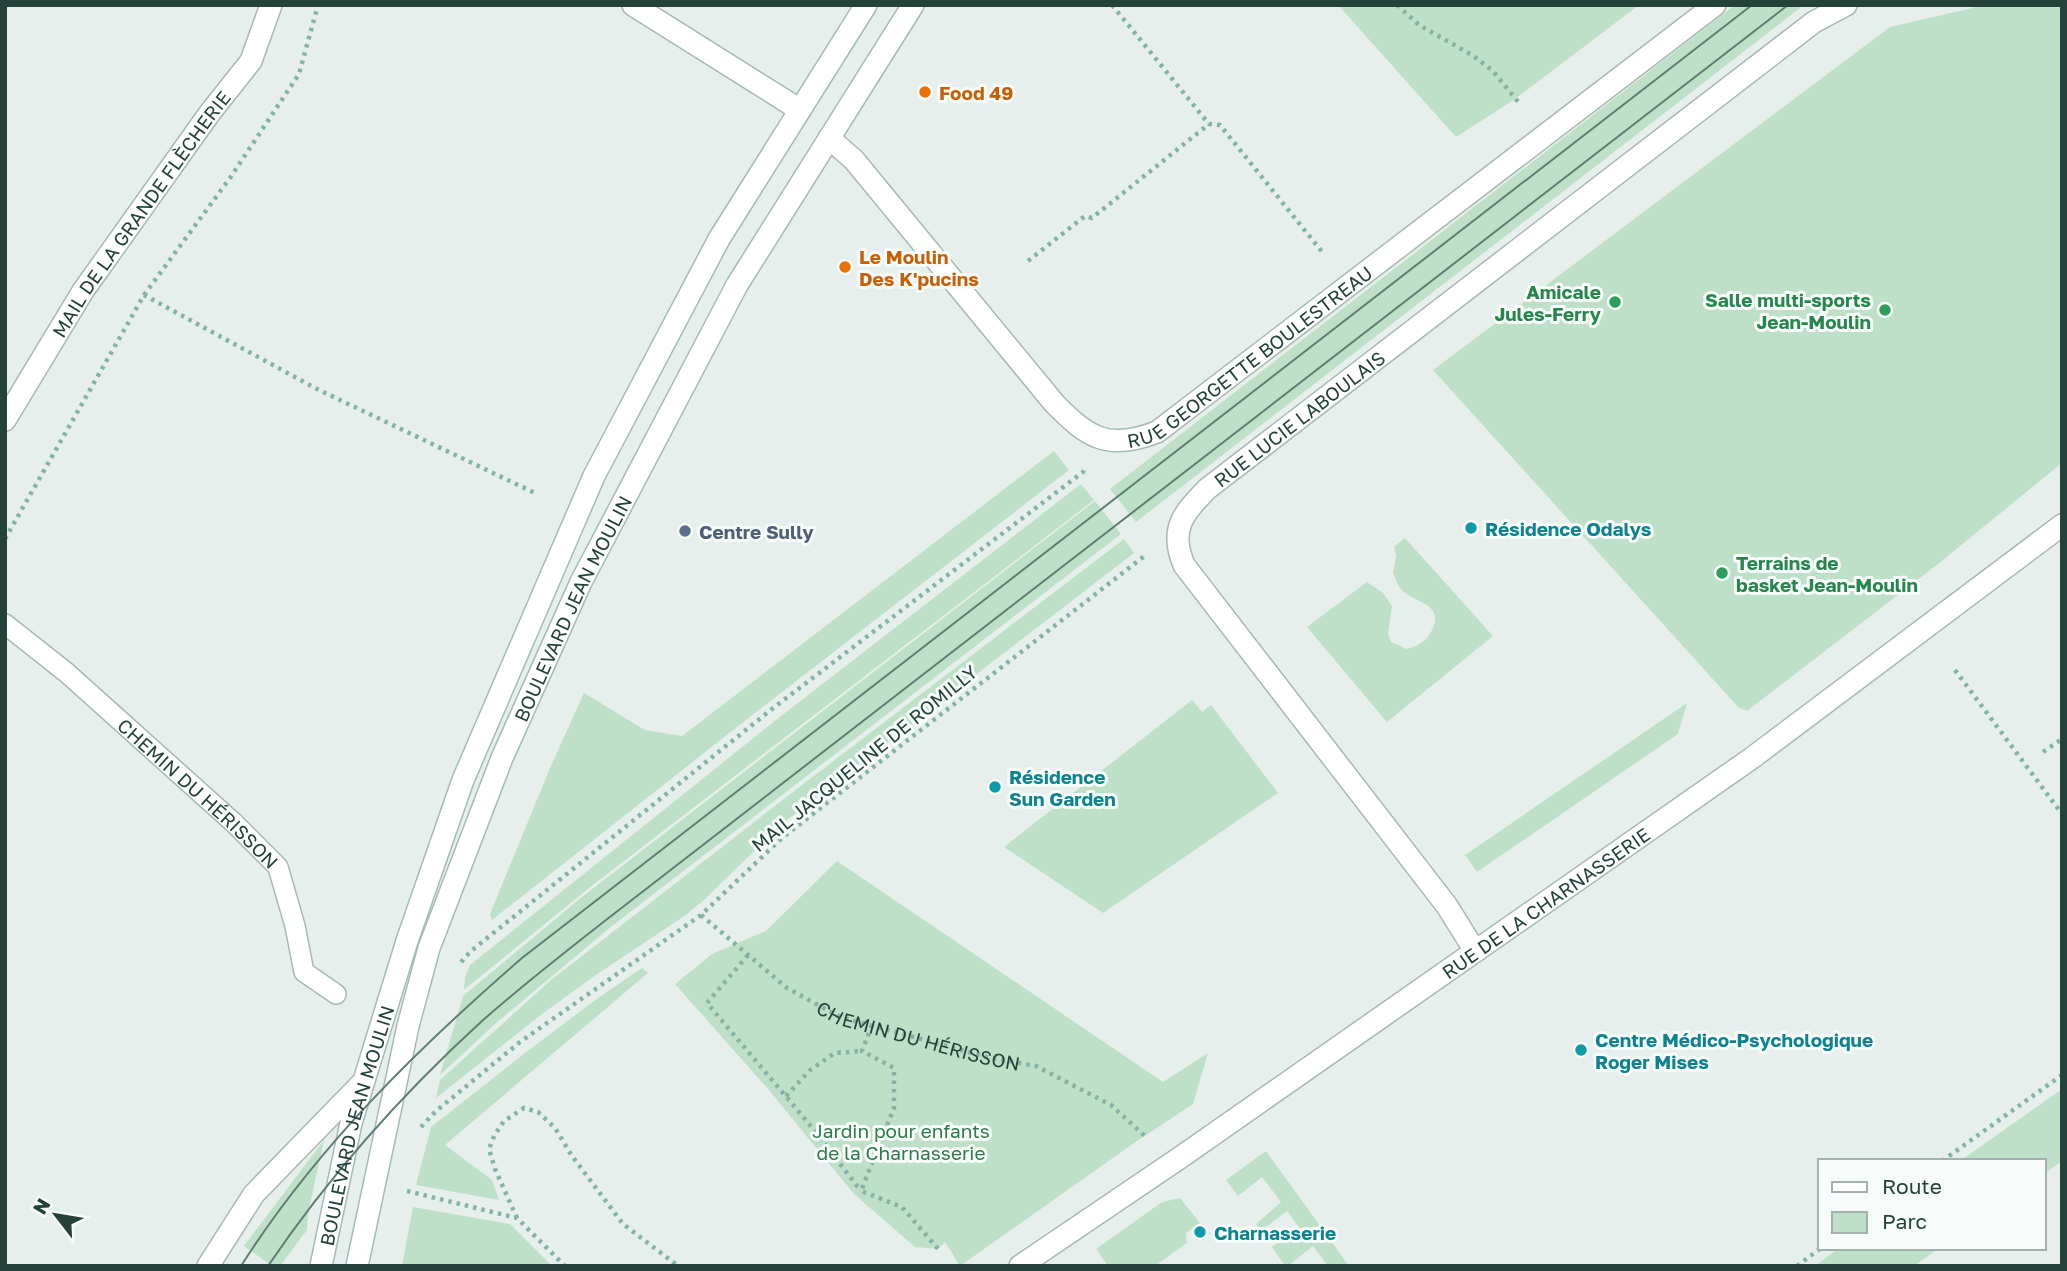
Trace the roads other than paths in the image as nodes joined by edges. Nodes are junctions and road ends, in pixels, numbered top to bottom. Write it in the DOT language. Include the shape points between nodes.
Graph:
graph roads {
  1 [pos="271,5"];
  2 [pos="633,5"];
  3 [pos="866,5"];
  4 [pos="913,5"];
  5 [pos="1715,5"];
  6 [pos="1846,5"];
  7 [pos="800,110"];
  8 [pos="829,138"];
  9 [pos="5,420"];
  10 [pos="2062,525"];
  11 [pos="5,624"];
  12 [pos="1475,950"];
  13 [pos="335,995"];
  14 [pos="363,1082"];
  15 [pos="208,1266"];
  16 [pos="321,1266"];
  17 [pos="357,1266"];
  18 [pos="1020,1266"];
  1 -- 9 [label="street, MAIL DE LA GRANDE FLÈCHERIE" via="251,61 83,291"];
  2 -- 7 [label="street"];
  3 -- 7 [label="street, BOULEVARD JEAN MOULIN"];
  4 -- 8 [label="street, BOULEVARD JEAN MOULIN"];
  5 -- 8 [label="street, RUE GEORGETTE BOULESTREAU" via="1157,432 1125,441 1097,438 1054,403 854,160"];
  6 -- 12 [label="street, RUE LUCIE LABOULAIS" via="1814,22 1208,489 1179,525 1178,546 1184,565 1447,906"];
  7 -- 14 [label="street, BOULEVARD JEAN MOULIN" via="719,239 594,477 463,780"];
  8 -- 17 [label="street, BOULEVARD JEAN MOULIN" via="737,285 581,582 502,758 429,948"];
  10 -- 12 [label="street, RUE DE LA CHARNASSERIE" via="1752,758"];
  11 -- 13 [label="lane, CHEMIN DU HÉRISSON" via="77,682 278,867 304,972"];
  12 -- 18 [label="street, RUE DE LA CHARNASSERIE"];
  14 -- 15 [label="street" via="254,1194"];
  14 -- 16 [label="street, BOULEVARD JEAN MOULIN"];
}
